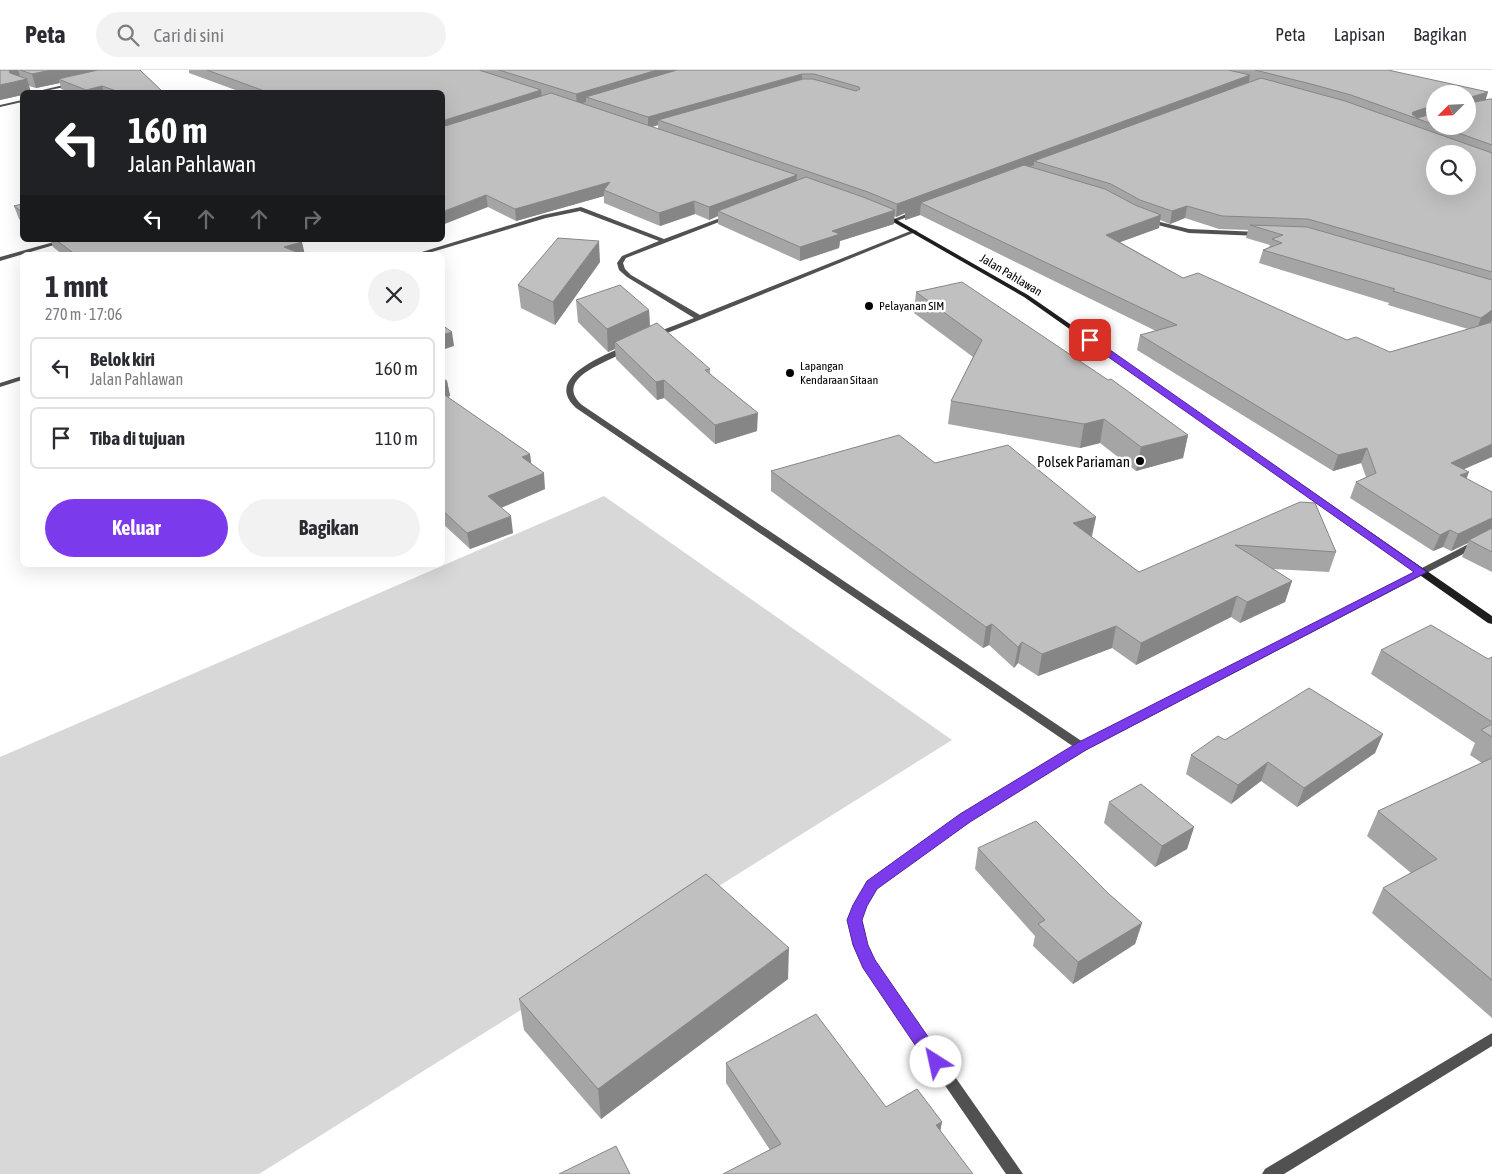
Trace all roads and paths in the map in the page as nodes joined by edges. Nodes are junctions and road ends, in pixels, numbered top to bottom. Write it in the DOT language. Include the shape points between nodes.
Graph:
graph roads {
  1 [pos="82,82"];
  2 [pos="45,90"];
  3 [pos="20,101"];
  4 [pos="0,106"];
  5 [pos="873,210"];
  6 [pos="922,210"];
  7 [pos="736,214"];
  8 [pos="1142,219"];
  9 [pos="895,220"];
  10 [pos="915,231"];
  11 [pos="1264,234"];
  12 [pos="61,242"];
  13 [pos="664,242"];
  14 [pos="25,252"];
  15 [pos="425,252"];
  16 [pos="20,253"];
  17 [pos="0,259"];
  18 [pos="698,317"];
  19 [pos="20,379"];
  20 [pos="0,385"];
  21 [pos="1492,535"];
  22 [pos="1422,572"];
  23 [pos="1492,621"];
  24 [pos="1082,746"];
  25 [pos="1492,1039"];
  26 [pos="1015,1174"];
  27 [pos="1270,1174"];
  1 -- 2 [label="street"];
  3 -- 4 [label="street"];
  5 -- 9 [label="street, Jalan Pahlawan"];
  6 -- 9 [label="street"];
  7 -- 13 [label="street"];
  8 -- 11 [label="street" via="1185,231"];
  9 -- 10 [label="street, Jalan Pahlawan"];
  10 -- 18 [label="street"];
  10 -- 22 [label="street, Jalan Pahlawan" via="1026,296"];
  12 -- 14 [label="street"];
  13 -- 15 [label="street" via="580,209"];
  13 -- 18 [label="street" via="624,257 620,263 622,270"];
  16 -- 17 [label="street"];
  18 -- 24 [label="street" via="590,366 573,380 569,387 570,395 583,410"];
  19 -- 20 [label="street"];
  21 -- 22 [label="street"];
  22 -- 23 [label="street, Jalan Pahlawan"];
  22 -- 24 [label="street"];
  24 -- 26 [label="street" via="965,818 872,885 855,920 868,964"];
  25 -- 27 [label="street"];
}
